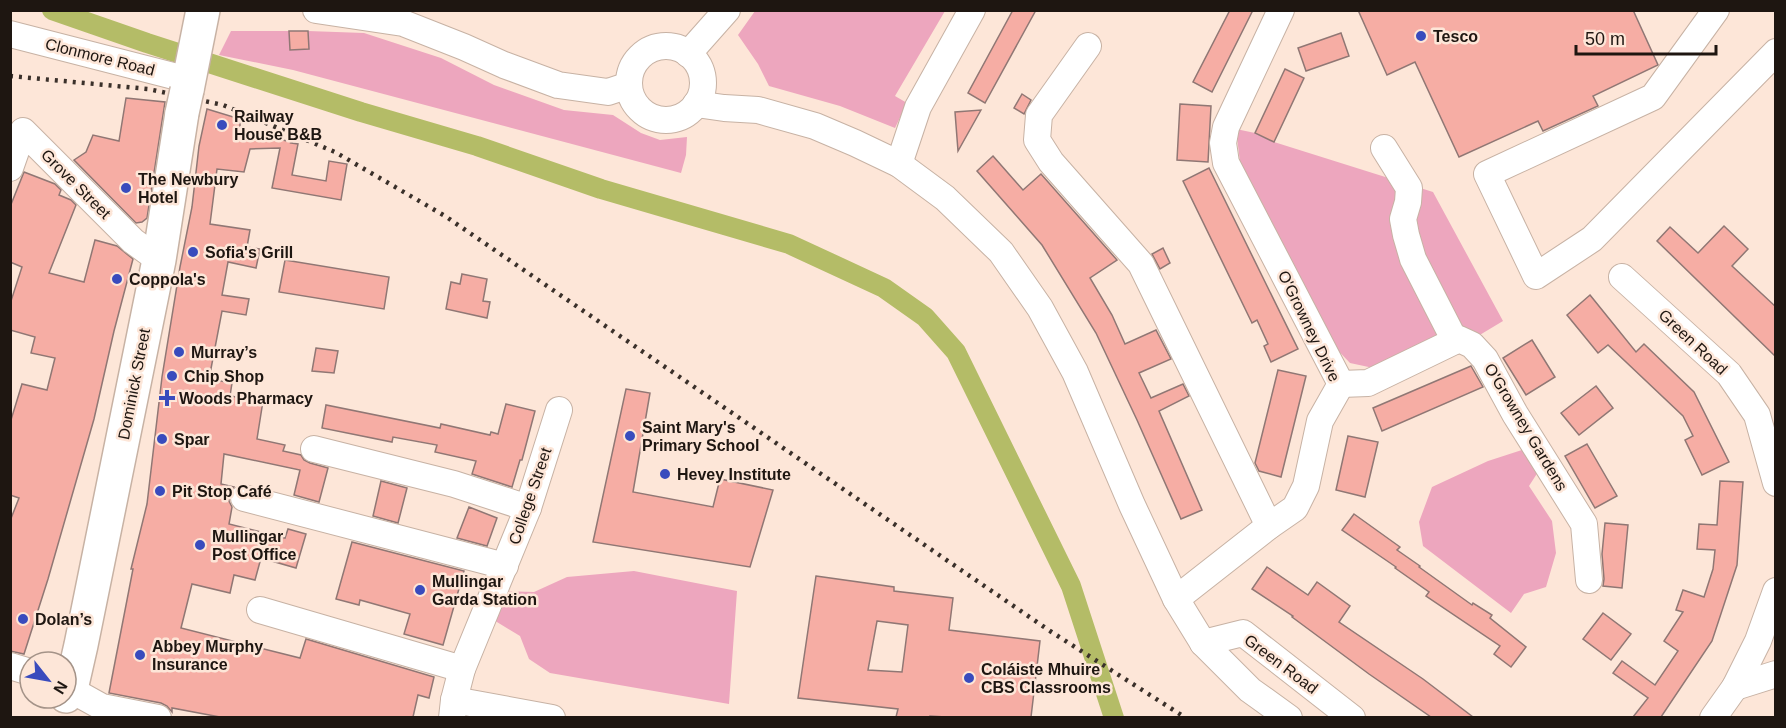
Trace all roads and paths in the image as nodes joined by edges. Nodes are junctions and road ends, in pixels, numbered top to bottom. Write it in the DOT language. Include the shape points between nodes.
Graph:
graph roads {
  1 [pos="316,10"];
  2 [pos="727,10"];
  3 [pos="972,10"];
  4 [pos="1281,10"];
  5 [pos="1716,10"];
  6 [pos="200,22"];
  7 [pos="10,34"];
  8 [pos="1088,46"];
  9 [pos="1776,52"];
  10 [pos="688,54"];
  11 [pos="629,85"];
  12 [pos="187,91"];
  13 [pos="696,104"];
  14 [pos="1384,148"];
  15 [pos="899,164"];
  16 [pos="10,168"];
  17 [pos="159,260"];
  18 [pos="1622,277"];
  19 [pos="1455,340"];
  20 [pos="1341,384"];
  21 [pos="559,410"];
  22 [pos="314,449"];
  23 [pos="1776,483"];
  24 [pos="244,498"];
  25 [pos="528,508"];
  26 [pos="1269,526"];
  27 [pos="504,566"];
  28 [pos="1589,580"];
  29 [pos="1775,593"];
  30 [pos="1176,599"];
  31 [pos="260,610"];
  32 [pos="1199,635"];
  33 [pos="78,654"];
  34 [pos="462,669"];
  35 [pos="1776,674"];
  36 [pos="1736,687"];
  37 [pos="78,697"];
  38 [pos="453,709"];
  39 [pos="158,717"];
  40 [pos="552,717"];
  41 [pos="1289,717"];
  42 [pos="1352,717"];
  43 [pos="1713,717"];
  1 -- 11 [label="street" via="403,23 558,85 608,92"];
  2 -- 10 [label="street"];
  3 -- 15 [label="street" via="918,107"];
  4 -- 20 [label="street, O'Growney Drive" via="1226,127 1226,163"];
  5 -- 9 [label="street" via="1653,97 1487,174 1536,276 1592,239"];
  6 -- 12 [label="main road, Dominick Street"];
  7 -- 12 [label="street, Clonmore Road"];
  8 -- 26 [label="street" via="1039,115 1037,140 1051,162 1141,264"];
  10 -- 11 [label="street" via="665,46 652,49 634,63"];
  10 -- 13 [label="street" via="702,75"];
  11 -- 13 [label="street" via="636,105 655,118 678,118"];
  12 -- 17 [label="main road, Dominick Street"];
  13 -- 15 [label="street" via="758,110 815,126"];
  14 -- 19 [label="street" via="1409,188 1403,219 1413,259"];
  15 -- 30 [label="street" via="945,198 1001,252 1040,308 1075,372"];
  16 -- 17 [label="street, Grove Street" via="23,131 133,241"];
  17 -- 33 [label="main road, Dominick Street"];
  18 -- 23 [label="street, Green Road" via="1729,374 1757,415"];
  19 -- 20 [label="street" via="1368,383"];
  19 -- 28 [label="street, O'Growney Gardens" via="1472,345 1485,359 1584,524"];
  20 -- 26 [label="street, O'Growney Drive" via="1320,421 1306,486 1295,508"];
  21 -- 25 [label="street, College Street"];
  22 -- 25 [label="street" via="454,484"];
  24 -- 27 [label="street"];
  25 -- 27 [label="street, College Street"];
  26 -- 30 [label="street, O'Growney Drive"];
  27 -- 34 [label="street, College Street"];
  29 -- 36 [label="street"];
  30 -- 32 [label="street"];
  31 -- 34 [label="street"];
  32 -- 41 [label="street, Green Road" via="1250,690"];
  32 -- 42 [label="street, Green Road" via="1243,633"];
  34 -- 38 [label="street, College Street"];
  35 -- 36 [label="street"];
  36 -- 43 [label="street"];
  37 -- 39 [label="street" via="102,707"];
  38 -- 40 [label="street"];
}
